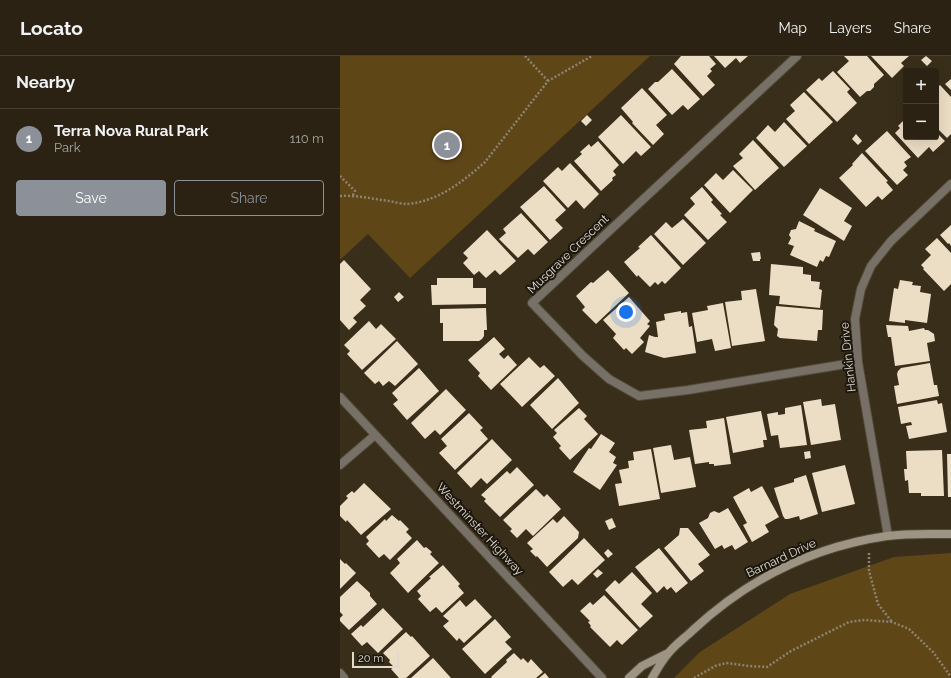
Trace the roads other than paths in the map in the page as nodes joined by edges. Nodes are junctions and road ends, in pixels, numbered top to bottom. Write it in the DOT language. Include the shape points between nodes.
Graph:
graph roads {
  1 [pos="797,56"];
  2 [pos="951,184"];
  3 [pos="858,362"];
  4 [pos="340,397"];
  5 [pos="375,435"];
  6 [pos="340,465"];
  7 [pos="951,534"];
  8 [pos="888,536"];
  9 [pos="667,654"];
  10 [pos="340,673"];
  11 [pos="344,678"];
  12 [pos="602,678"];
  13 [pos="629,678"];
  14 [pos="652,678"];
  1 -- 3 [label="street, Musgrave Crescent" via="532,302 583,356 609,379 639,396"];
  2 -- 3 [label="street, Hankin Drive" via="891,240 871,266 861,289 855,319"];
  3 -- 8 [label="street, Hankin Drive"];
  4 -- 5 [label="street, Westminster Highway"];
  5 -- 6 [label="street"];
  5 -- 12 [label="street, Westminster Highway"];
  7 -- 8 [label="street, Barnard Drive"];
  8 -- 9 [label="street, Barnard Drive" via="827,550 760,579 720,606"];
  9 -- 13 [label="street, Barnard Drive" via="642,666"];
  9 -- 14 [label="street, Barnard Drive"];
  10 -- 11 [label="street"];
}
